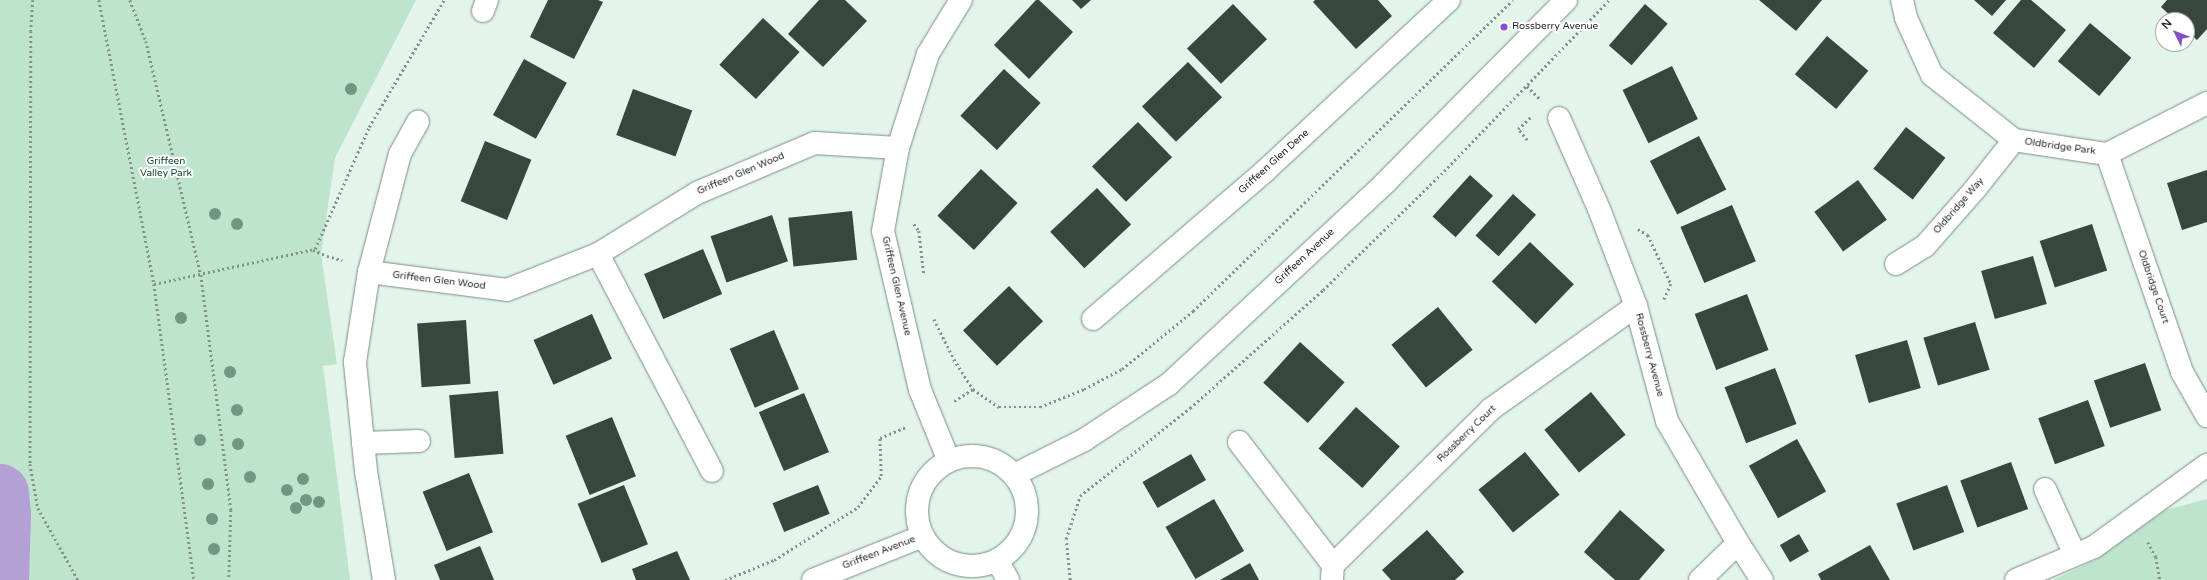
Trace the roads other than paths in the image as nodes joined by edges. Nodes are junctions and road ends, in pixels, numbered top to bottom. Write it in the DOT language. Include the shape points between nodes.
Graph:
graph roads {
  1 [pos="961,0"];
  2 [pos="1449,0"];
  3 [pos="1566,0"];
  4 [pos="1902,0"];
  5 [pos="2207,103"];
  6 [pos="1559,118"];
  7 [pos="418,122"];
  8 [pos="2014,140"];
  9 [pos="898,148"];
  10 [pos="2107,154"];
  11 [pos="598,254"];
  12 [pos="1896,264"];
  13 [pos="369,272"];
  14 [pos="1636,306"];
  15 [pos="1093,319"];
  16 [pos="2207,416"];
  17 [pos="419,441"];
  18 [pos="1239,442"];
  19 [pos="364,443"];
  20 [pos="949,461"];
  21 [pos="2207,465"];
  22 [pos="712,471"];
  23 [pos="1014,475"];
  24 [pos="2045,489"];
  25 [pos="923,536"];
  26 [pos="1738,544"];
  27 [pos="2075,555"];
  28 [pos="997,560"];
  29 [pos="1332,572"];
  30 [pos="384,580"];
  31 [pos="813,580"];
  32 [pos="1008,580"];
  33 [pos="1700,580"];
  34 [pos="1762,580"];
  35 [pos="2016,580"];
  1 -- 9 [label="street, Griffeen Glen Avenue" via="928,54"];
  2 -- 15 [label="street, Griffeen Glen Dene" via="1265,170"];
  3 -- 23 [label="street, Griffeen Avenue" via="1386,182 1169,384 1084,440"];
  4 -- 8 [label="street, Oldbridge Park" via="1906,18 1932,75"];
  5 -- 10 [label="street, Oldbridge Park"];
  6 -- 14 [label="street, Rossberry Avenue" via="1599,209"];
  7 -- 13 [label="street" via="400,154"];
  8 -- 10 [label="street, Oldbridge Park"];
  8 -- 12 [label="street, Oldbridge Way" via="1925,246"];
  9 -- 11 [label="street, Griffeen Glen Wood" via="815,143 697,193"];
  9 -- 20 [label="street, Griffeen Glen Avenue" via="882,231 920,390"];
  10 -- 16 [label="street, Oldbridge Court" via="2182,372"];
  11 -- 13 [label="street, Griffeen Glen Wood" via="507,290"];
  11 -- 22 [label="street"];
  13 -- 19 [label="street" via="355,362"];
  14 -- 26 [label="street, Rossberry Avenue" via="1667,421"];
  14 -- 29 [label="street, Rossberry Court" via="1491,410"];
  17 -- 19 [label="street"];
  18 -- 29 [label="street, Rossberry Court"];
  19 -- 30 [label="street"];
  20 -- 23 [label="street" via="966,456 984,457 1001,464"];
  20 -- 25 [label="street" via="934,471 920,496 917,519"];
  21 -- 27 [label="street" via="2094,547"];
  23 -- 28 [label="street" via="1023,489 1028,506 1027,522 1021,538 1011,551"];
  24 -- 27 [label="street"];
  25 -- 28 [label="street" via="933,550 947,560 963,566 981,566"];
  25 -- 31 [label="street, Griffeen Avenue"];
  26 -- 33 [label="street"];
  26 -- 34 [label="street, Rossberry Avenue"];
  27 -- 35 [label="street"];
  28 -- 32 [label="street"];
}
